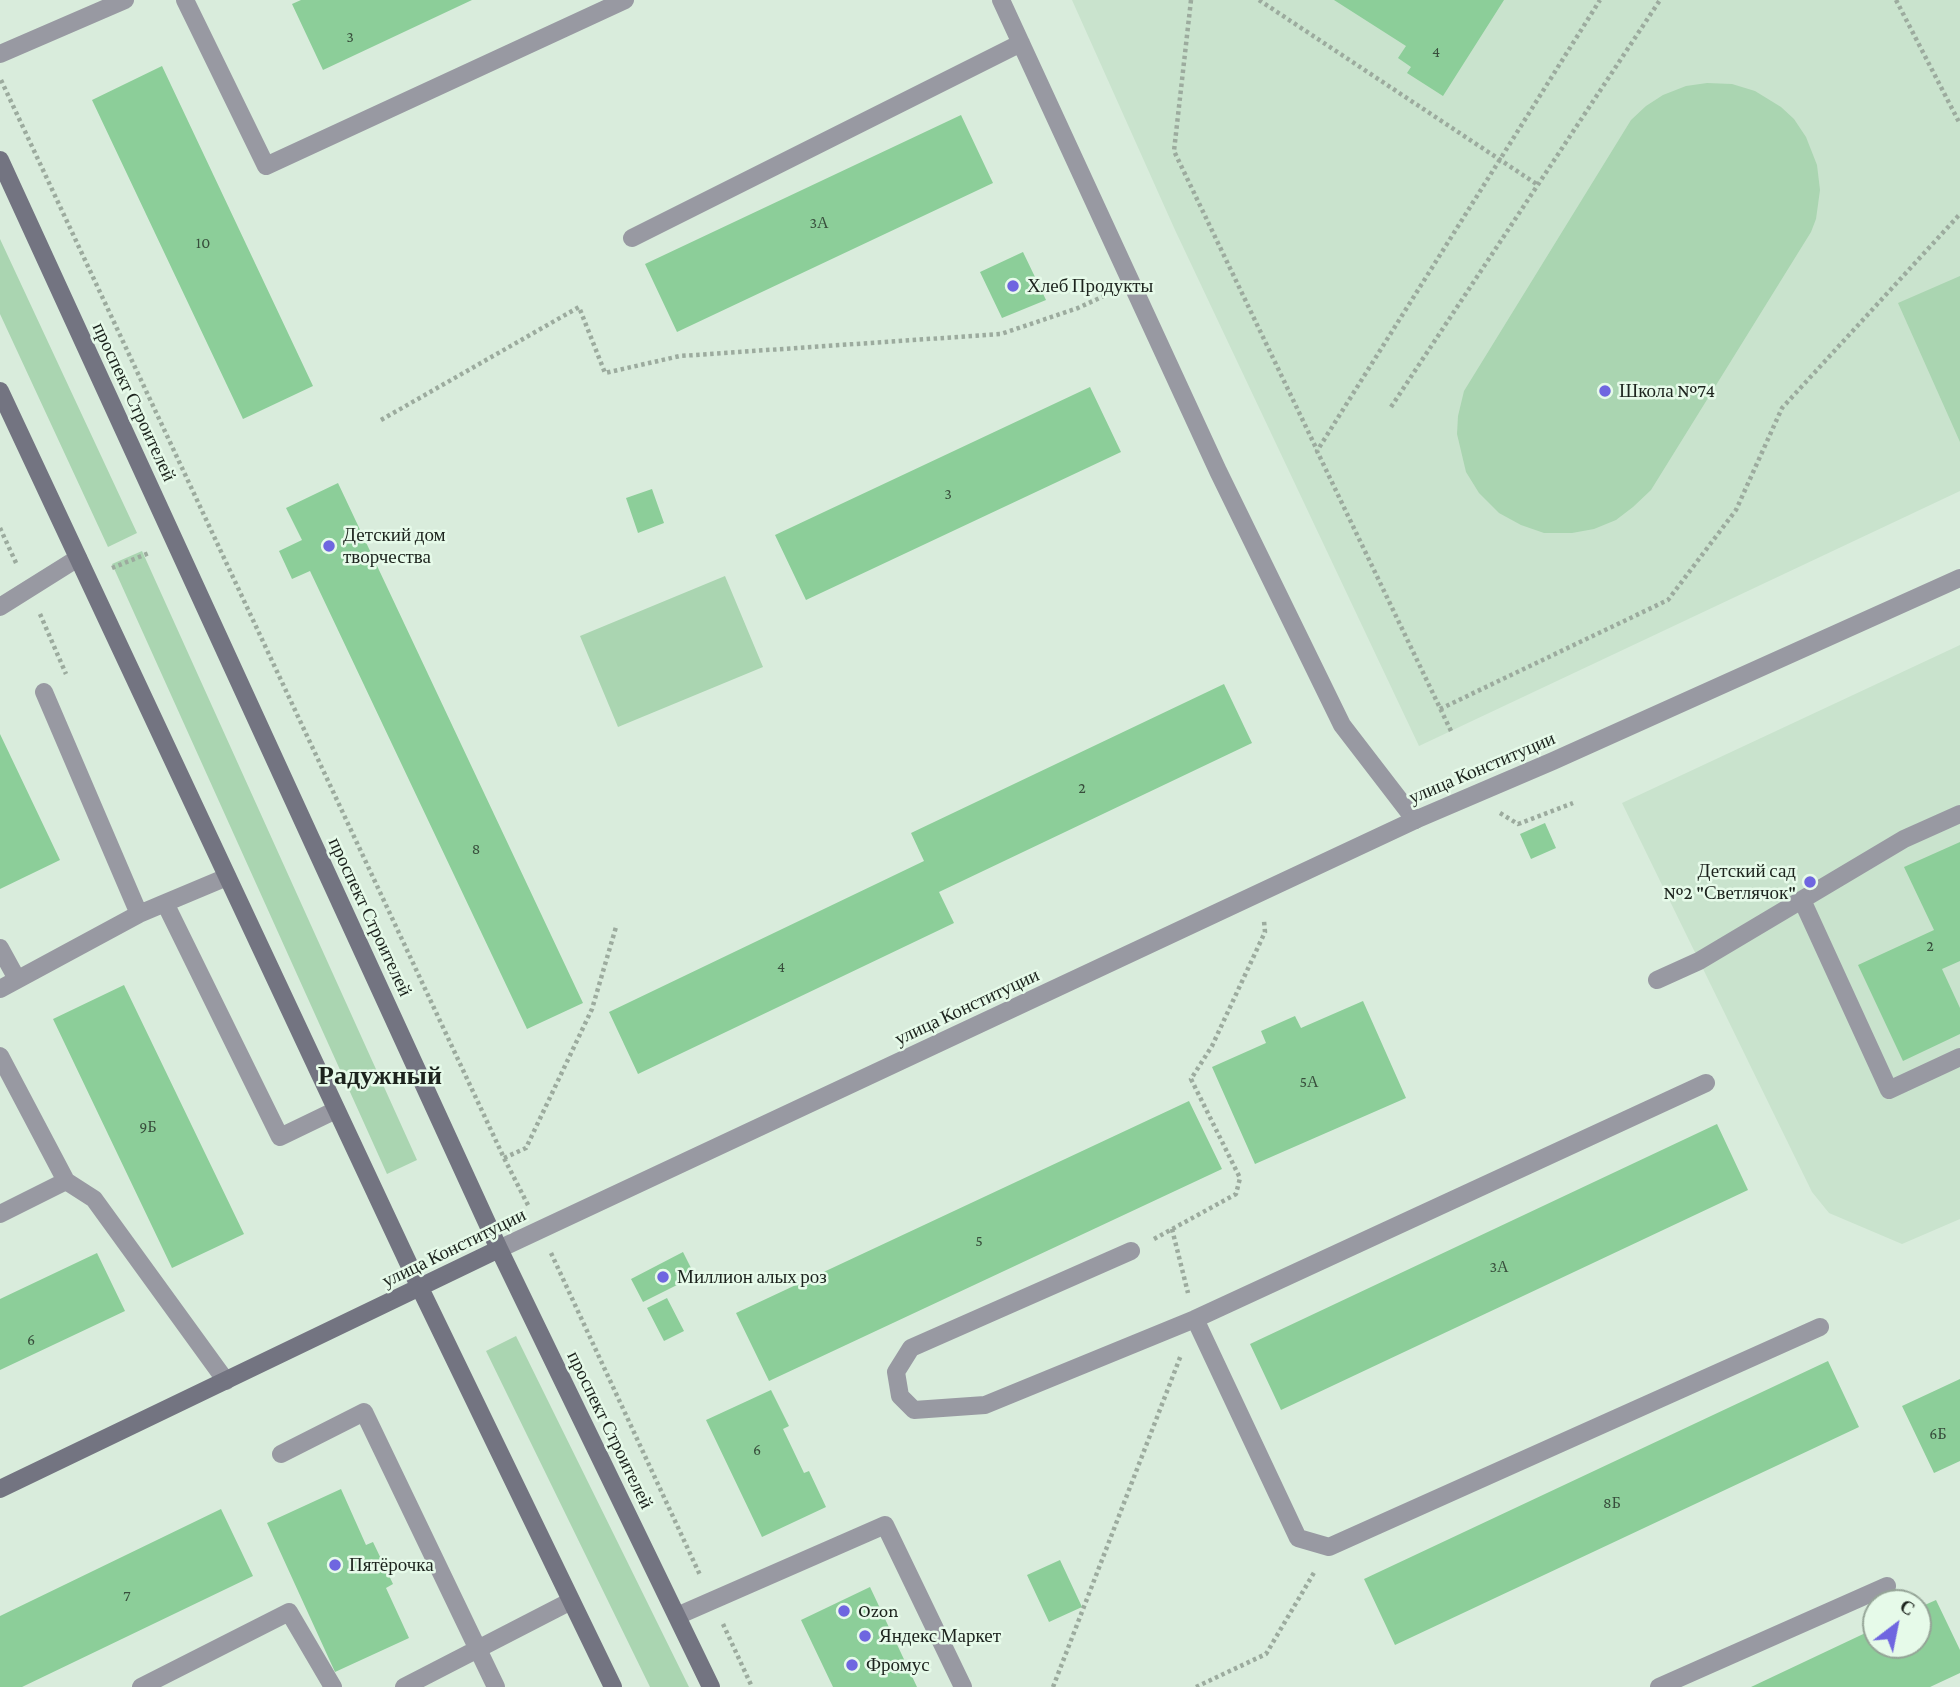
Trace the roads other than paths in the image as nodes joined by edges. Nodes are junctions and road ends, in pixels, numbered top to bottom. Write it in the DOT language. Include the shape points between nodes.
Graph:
graph roads {
  1 [pos="125,0"];
  2 [pos="185,0"];
  3 [pos="625,0"];
  4 [pos="1000,0"];
  5 [pos="1021,43"];
  6 [pos="0,54"];
  7 [pos="0,160"];
  8 [pos="632,238"];
  9 [pos="0,391"];
  10 [pos="78,558"];
  11 [pos="1960,578"];
  12 [pos="0,607"];
  13 [pos="44,692"];
  14 [pos="1960,814"];
  15 [pos="1415,820"];
  16 [pos="228,877"];
  17 [pos="1802,900"];
  18 [pos="165,903"];
  19 [pos="139,914"];
  20 [pos="0,948"];
  21 [pos="17,979"];
  22 [pos="1657,980"];
  23 [pos="0,989"];
  24 [pos="0,1056"];
  25 [pos="1960,1056"];
  26 [pos="1706,1083"];
  27 [pos="336,1110"];
  28 [pos="66,1181"];
  29 [pos="0,1214"];
  30 [pos="499,1249"];
  31 [pos="1131,1251"];
  32 [pos="420,1288"];
  33 [pos="1195,1319"];
  34 [pos="1820,1326"];
  35 [pos="226,1381"];
  36 [pos="281,1454"];
  37 [pos="0,1489"];
  38 [pos="1887,1586"];
  39 [pos="571,1601"];
  40 [pos="677,1616"];
  41 [pos="478,1648"];
  42 [pos="141,1687"];
  43 [pos="333,1687"];
  44 [pos="404,1687"];
  45 [pos="496,1687"];
  46 [pos="612,1687"];
  47 [pos="711,1687"];
  48 [pos="963,1687"];
  49 [pos="1659,1687"];
  1 -- 6 [label="street"];
  2 -- 3 [label="street" via="266,166"];
  4 -- 5 [label="street"];
  5 -- 8 [label="street"];
  5 -- 15 [label="street" via="1218,471 1342,725"];
  7 -- 30 [label="street, проспект Строителей"];
  9 -- 10 [label="street"];
  10 -- 12 [label="street"];
  10 -- 16 [label="street"];
  11 -- 15 [label="street, улица Конституции"];
  13 -- 19 [label="street"];
  14 -- 17 [label="street" via="1904,839"];
  15 -- 30 [label="street, улица Конституции"];
  16 -- 18 [label="street"];
  16 -- 27 [label="street"];
  17 -- 22 [label="street" via="1699,961"];
  17 -- 25 [label="street" via="1889,1090"];
  18 -- 19 [label="street"];
  18 -- 27 [label="street" via="280,1137"];
  19 -- 21 [label="street"];
  20 -- 21 [label="street"];
  21 -- 23 [label="street"];
  24 -- 28 [label="street"];
  26 -- 33 [label="street"];
  27 -- 32 [label="street"];
  28 -- 29 [label="street"];
  28 -- 35 [label="street" via="94,1199"];
  30 -- 32 [label="street, улица Конституции"];
  30 -- 40 [label="street, проспект Строителей"];
  31 -- 33 [label="street" via="911,1348 896,1372 900,1396 914,1410 985,1405"];
  32 -- 35 [label="street, улица Конституции"];
  32 -- 39 [label="street"];
  33 -- 34 [label="street" via="1298,1538 1329,1547"];
  35 -- 37 [label="street, улица Конституции"];
  36 -- 41 [label="street" via="364,1412"];
  38 -- 49 [label="street"];
  39 -- 41 [label="street"];
  39 -- 46 [label="street"];
  40 -- 47 [label="street, проспект Строителей"];
  40 -- 48 [label="street" via="885,1525"];
  41 -- 44 [label="street"];
  41 -- 45 [label="street"];
  42 -- 43 [label="street" via="289,1612"];
}
